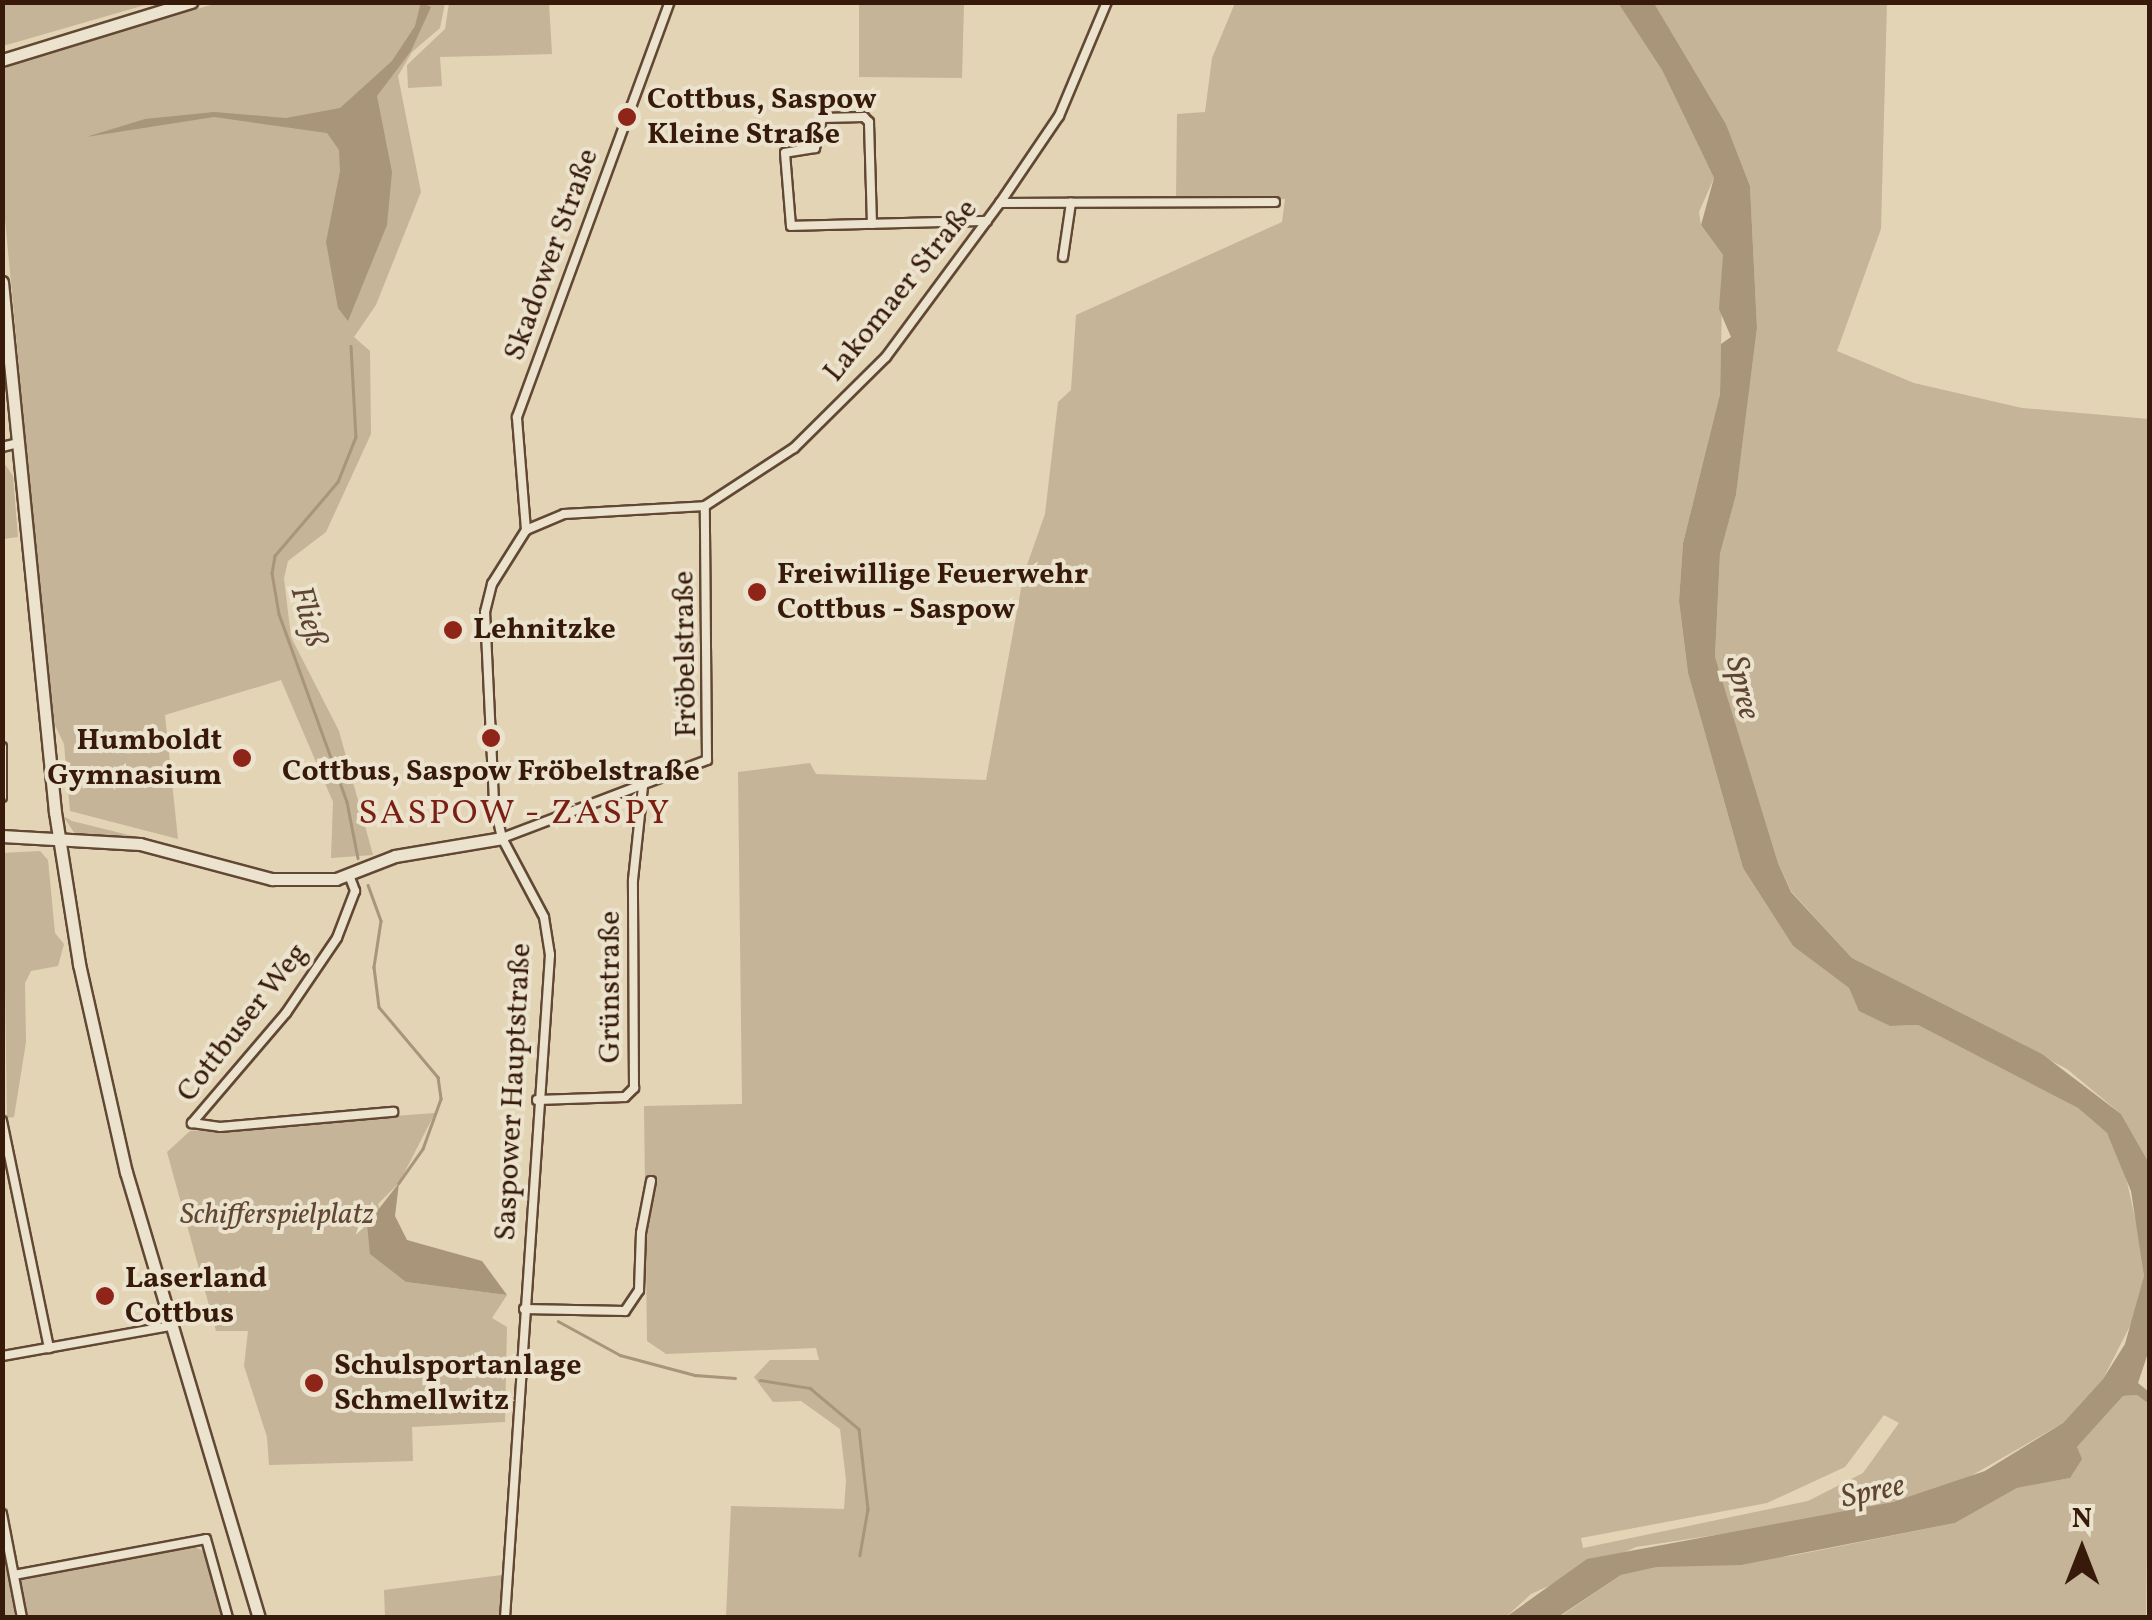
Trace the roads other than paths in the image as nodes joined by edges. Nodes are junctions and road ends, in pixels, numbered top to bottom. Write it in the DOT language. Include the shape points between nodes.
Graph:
graph roads {
  1 [pos="191,2"];
  2 [pos="670,2"];
  3 [pos="1107,2"];
  4 [pos="2,60"];
  5 [pos="1274,202"];
  6 [pos="1000,203"];
  7 [pos="1071,203"];
  8 [pos="988,221"];
  9 [pos="872,224"];
  10 [pos="1063,257"];
  11 [pos="2,282"];
  12 [pos="18,443"];
  13 [pos="2,447"];
  14 [pos="705,506"];
  15 [pos="526,530"];
  16 [pos="2,747"];
  17 [pos="643,786"];
  18 [pos="2,797"];
  19 [pos="2,836"];
  20 [pos="502,838"];
  21 [pos="59,839"];
  22 [pos="349,875"];
  23 [pos="537,1100"];
  24 [pos="393,1112"];
  25 [pos="2,1121"];
  26 [pos="652,1181"];
  27 [pos="524,1309"];
  28 [pos="171,1326"];
  29 [pos="49,1348"];
  30 [pos="2,1356"];
  31 [pos="2,1514"];
  32 [pos="14,1575"];
  33 [pos="22,1618"];
  34 [pos="228,1618"];
  35 [pos="258,1618"];
  36 [pos="505,1618"];
  1 -- 4 [label="street"];
  2 -- 15 [label="street, Skadower Straße" via="517,417"];
  3 -- 6 [label="street, Lakomaer Straße" via="1059,116"];
  5 -- 7 [label="street"];
  6 -- 7 [label="street"];
  6 -- 8 [label="street, Lakomaer Straße"];
  7 -- 10 [label="street"];
  8 -- 9 [label="street"];
  8 -- 14 [label="street, Lakomaer Straße" via="886,357 842,402 794,448"];
  9 -- 9 [label="street" via="791,226 786,220 785,153 814,148 822,118 869,122"];
  11 -- 12 [label="street"];
  12 -- 13 [label="street"];
  12 -- 21 [label="street"];
  14 -- 15 [label="street, Lakomaer Straße" via="564,514"];
  14 -- 17 [label="street, Fröbelstraße" via="711,751 695,768"];
  15 -- 20 [label="street, Saspower Hauptstraße" via="492,584 485,612 494,802"];
  16 -- 18 [label="street"];
  17 -- 20 [label="street, Fröbelstraße"];
  17 -- 23 [label="street, Grünstraße" via="633,880 634,1088 625,1097"];
  19 -- 21 [label="street"];
  20 -- 22 [label="street" via="395,856"];
  20 -- 23 [label="street, Saspower Hauptstraße" via="526,875 548,939"];
  21 -- 22 [label="street" via="140,844 272,878"];
  21 -- 28 [label="street" via="79,964 127,1174"];
  22 -- 24 [label="street, Cottbuser Weg" via="355,891 337,938 286,1013 192,1123 220,1127"];
  23 -- 27 [label="street, Saspower Hauptstraße"];
  25 -- 29 [label="street"];
  26 -- 27 [label="street" via="640,1232 640,1290 625,1311"];
  27 -- 36 [label="street, Saspower Hauptstraße"];
  28 -- 29 [label="street"];
  28 -- 35 [label="street"];
  29 -- 30 [label="street"];
  31 -- 32 [label="street"];
  32 -- 33 [label="street"];
  32 -- 34 [label="street" via="206,1539"];
}
